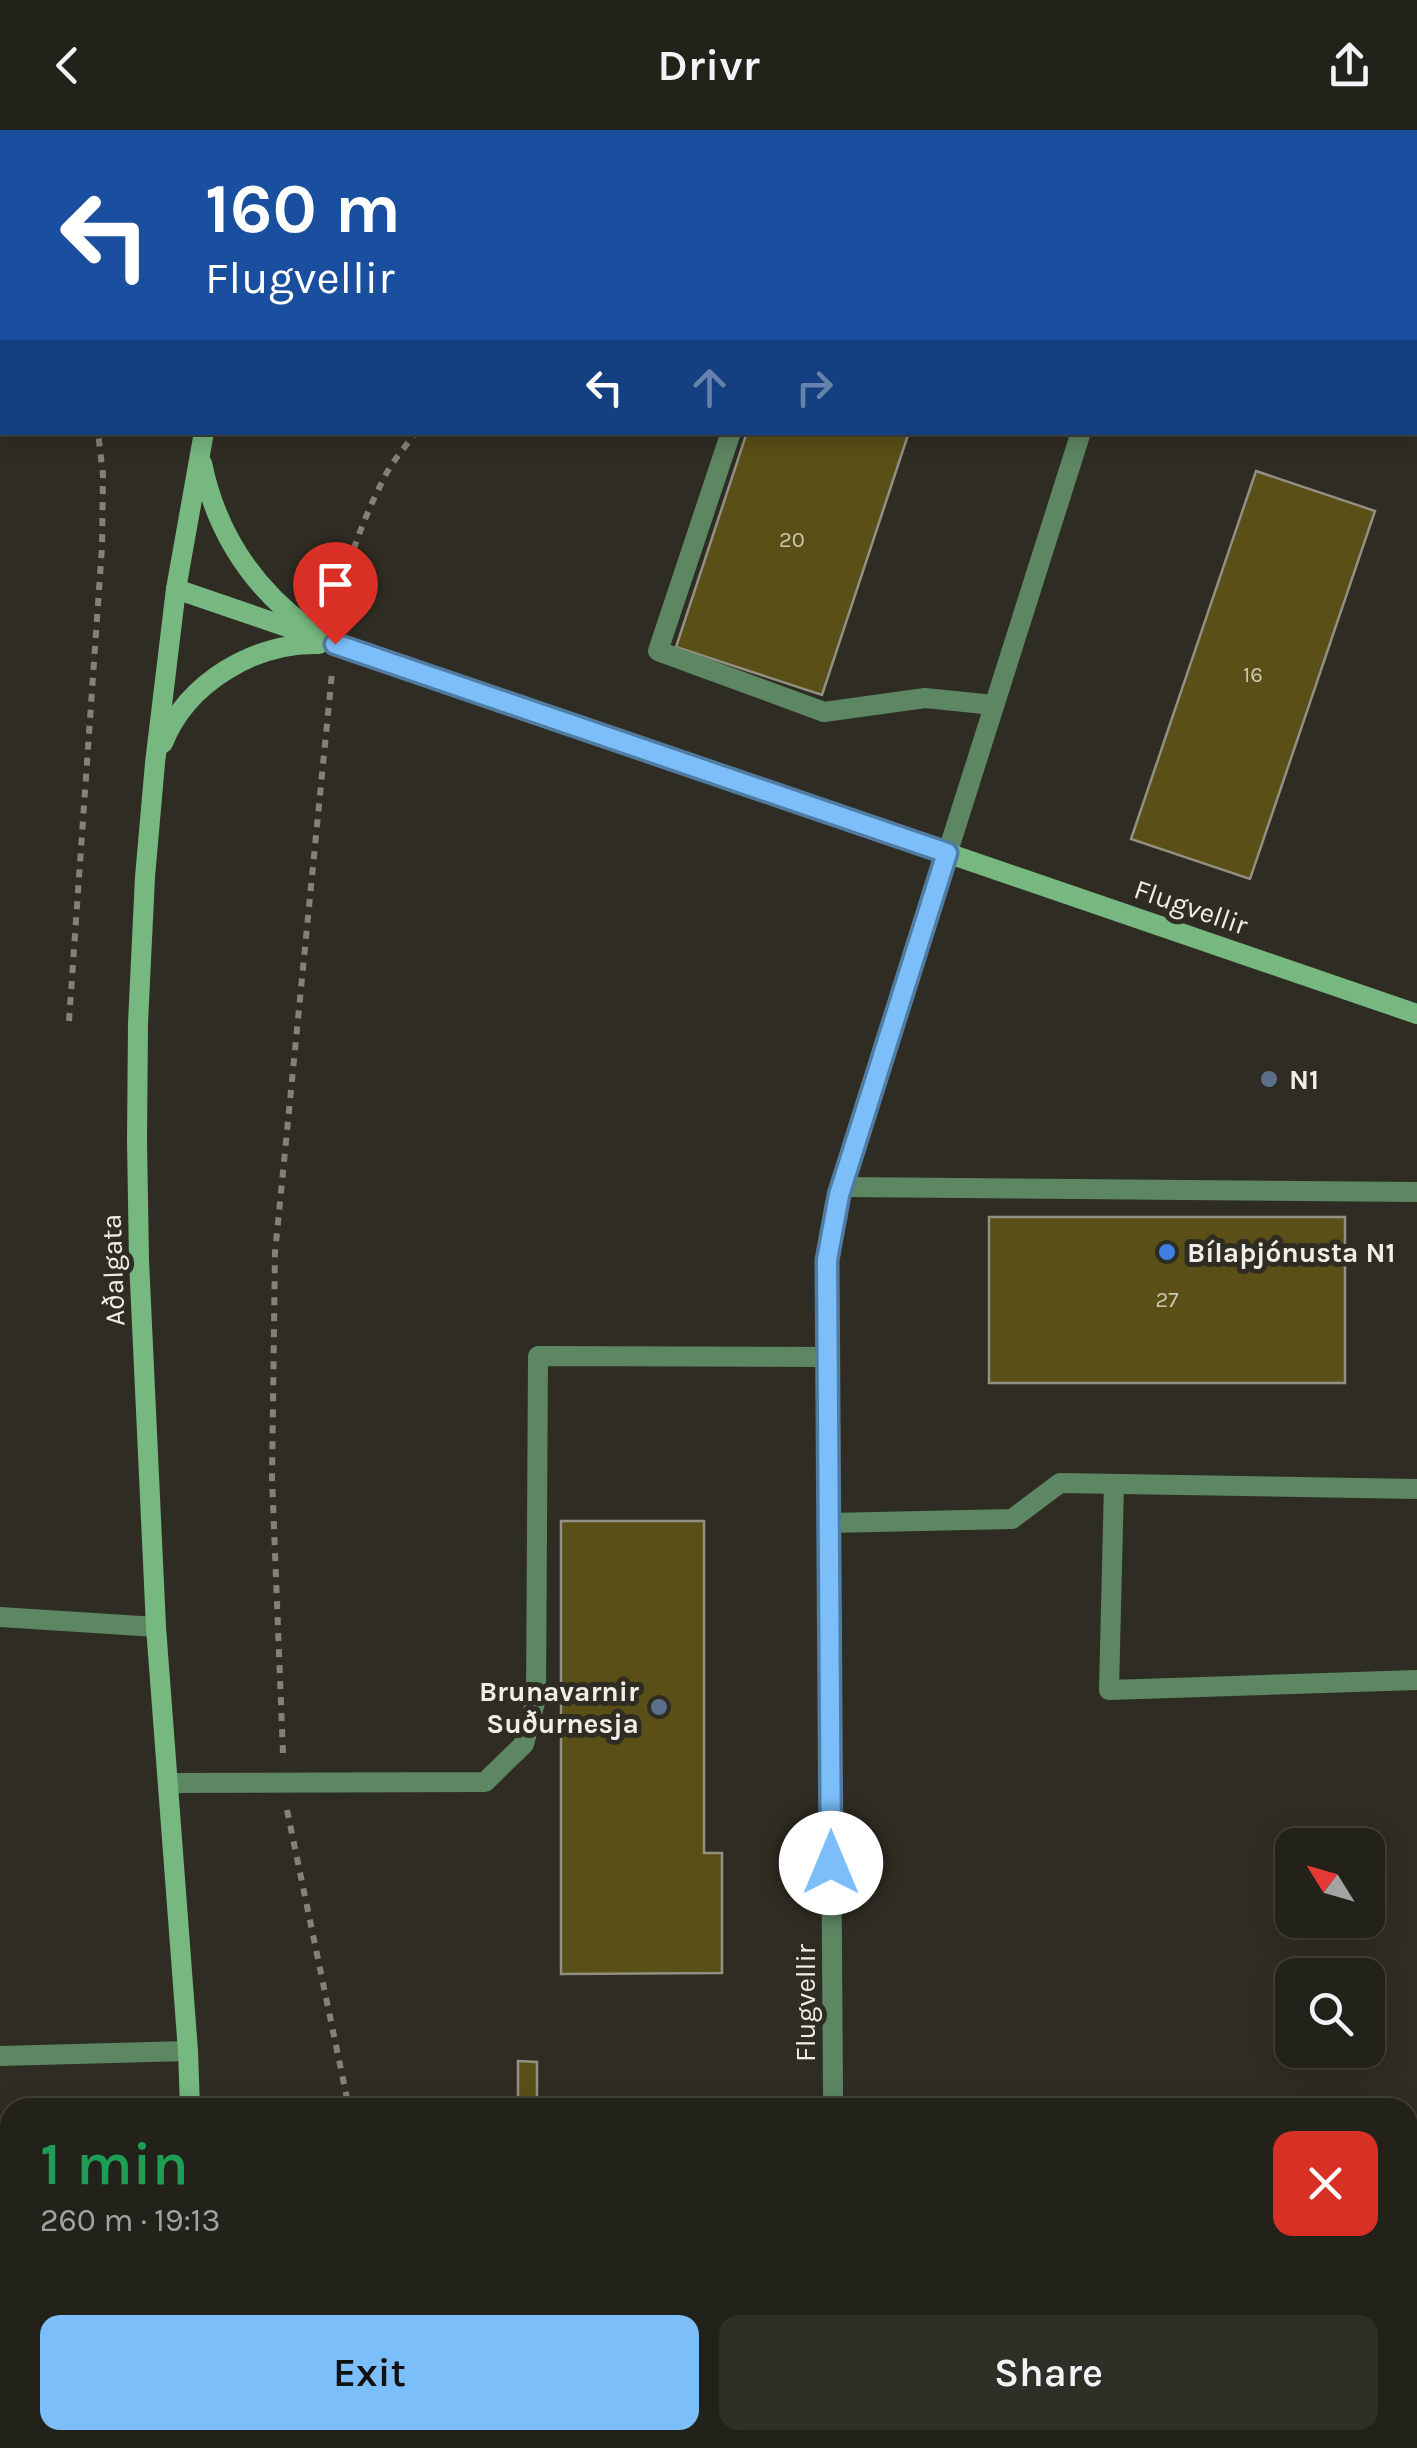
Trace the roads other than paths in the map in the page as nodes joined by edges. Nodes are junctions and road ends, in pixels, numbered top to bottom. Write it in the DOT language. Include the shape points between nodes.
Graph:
graph roads {
  1 [pos="203,435"];
  2 [pos="730,435"];
  3 [pos="1080,435"];
  4 [pos="200,454"];
  5 [pos="176,590"];
  6 [pos="335,644"];
  7 [pos="994,705"];
  8 [pos="155,764"];
  9 [pos="947,853"];
  10 [pos="1417,1014"];
  11 [pos="842,1187"];
  12 [pos="1417,1192"];
  13 [pos="828,1357"];
  14 [pos="1114,1484"];
  15 [pos="1417,1490"];
  16 [pos="829,1524"];
  17 [pos="0,1616"];
  18 [pos="156,1627"];
  19 [pos="1417,1680"];
  20 [pos="168,1783"];
  21 [pos="188,2051"];
  22 [pos="0,2056"];
  23 [pos="190,2098"];
  24 [pos="833,2098"];
  1 -- 4 [label="street, Aðalgata"];
  2 -- 7 [label="street" via="658,651 824,712 925,698"];
  3 -- 7 [label="street, Flugvellir"];
  4 -- 5 [label="street, Aðalgata"];
  4 -- 6 [label="street" via="213,506 236,554 280,606"];
  5 -- 6 [label="street, Flugvellir"];
  5 -- 8 [label="street, Aðalgata"];
  6 -- 8 [label="street" via="282,646 232,666 185,708"];
  6 -- 9 [label="street, Flugvellir"];
  7 -- 9 [label="street, Flugvellir"];
  8 -- 18 [label="street, Aðalgata" via="137,1141"];
  9 -- 10 [label="street, Flugvellir"];
  9 -- 11 [label="street, Flugvellir"];
  11 -- 12 [label="street"];
  11 -- 13 [label="street, Flugvellir" via="827,1260"];
  13 -- 16 [label="street, Flugvellir"];
  13 -- 20 [label="street" via="538,1356 536,1699 524,1744 486,1782"];
  14 -- 15 [label="street"];
  14 -- 16 [label="street" via="1060,1483 1012,1519"];
  14 -- 19 [label="street" via="1109,1690"];
  16 -- 24 [label="street, Flugvellir"];
  17 -- 18 [label="street"];
  18 -- 20 [label="street, Aðalgata"];
  20 -- 21 [label="street, Aðalgata"];
  21 -- 22 [label="street"];
  21 -- 23 [label="street, Aðalgata"];
}
